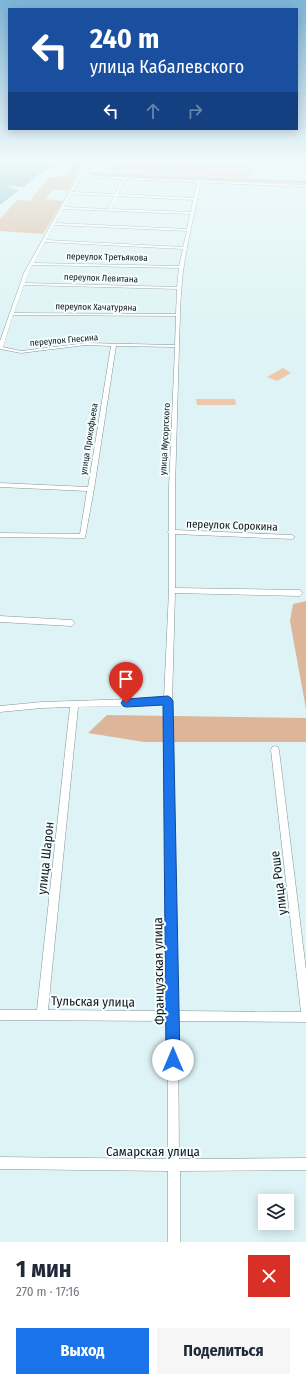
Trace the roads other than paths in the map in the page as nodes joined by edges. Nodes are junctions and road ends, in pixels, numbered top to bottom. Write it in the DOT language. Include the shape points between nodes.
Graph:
graph roads {
  1 [pos="56,218"];
  2 [pos="191,218"];
  3 [pos="53,224"];
  4 [pos="188,230"];
  5 [pos="44,241"];
  6 [pos="186,248"];
  7 [pos="31,264"];
  8 [pos="181,267"];
  9 [pos="23,284"];
  10 [pos="179,288"];
  11 [pos="12,314"];
  12 [pos="179,315"];
  13 [pos="1,341"];
  14 [pos="114,344"];
  15 [pos="178,346"];
  16 [pos="0,348"];
  17 [pos="0,485"];
  18 [pos="91,489"];
  19 [pos="171,532"];
  20 [pos="0,535"];
  21 [pos="292,537"];
  22 [pos="172,590"];
  23 [pos="300,593"];
  24 [pos="0,619"];
  25 [pos="71,622"];
  26 [pos="168,701"];
  27 [pos="74,704"];
  28 [pos="0,709"];
  29 [pos="275,750"];
  30 [pos="306,1012"];
  31 [pos="0,1015"];
  32 [pos="42,1015"];
  33 [pos="173,1016"];
  34 [pos="306,1017"];
  35 [pos="0,1163"];
  36 [pos="306,1164"];
  37 [pos="173,1165"];
  38 [pos="174,1242"];
  1 -- 3 [label="street"];
  2 -- 4 [label="street, улица Мусоргского"];
  3 -- 4 [label="street"];
  3 -- 5 [label="street"];
  4 -- 6 [label="street, улица Мусоргского"];
  5 -- 6 [label="street"];
  5 -- 7 [label="street"];
  6 -- 8 [label="street, улица Мусоргского"];
  7 -- 8 [label="street, переулок Третьякова"];
  7 -- 9 [label="street"];
  8 -- 10 [label="street, улица Мусоргского"];
  9 -- 10 [label="street, переулок Левитана"];
  9 -- 11 [label="street"];
  10 -- 12 [label="street, улица Мусоргского"];
  11 -- 12 [label="street, переулок Хачатуряна"];
  11 -- 13 [label="street"];
  12 -- 15 [label="street, улица Мусоргского"];
  13 -- 16 [label="street"];
  14 -- 15 [label="street, переулок Гнесина"];
  14 -- 16 [label="street, переулок Гнесина" via="86,344 22,352"];
  14 -- 18 [label="street, улица Прокофьева"];
  15 -- 19 [label="street, улица Мусоргского"];
  17 -- 18 [label="street"];
  18 -- 20 [label="street, улица Прокофьева" via="83,536"];
  19 -- 21 [label="street, переулок Сорокина"];
  19 -- 22 [label="street, улица Мусоргского"];
  22 -- 23 [label="street"];
  22 -- 26 [label="street, улица Мусоргского"];
  24 -- 25 [label="street"];
  26 -- 27 [label="street"];
  26 -- 33 [label="street, Французская улица"];
  27 -- 28 [label="street"];
  27 -- 32 [label="street, улица Шарон"];
  29 -- 30 [label="street, улица Роше"];
  31 -- 32 [label="street, Тульская улица"];
  32 -- 33 [label="street, Тульская улица"];
  33 -- 34 [label="street, Тульская улица"];
  33 -- 37 [label="street, Французская улица"];
  35 -- 37 [label="street, Самарская улица"];
  36 -- 37 [label="street, Самарская улица"];
  37 -- 38 [label="street, Французская улица"];
}
